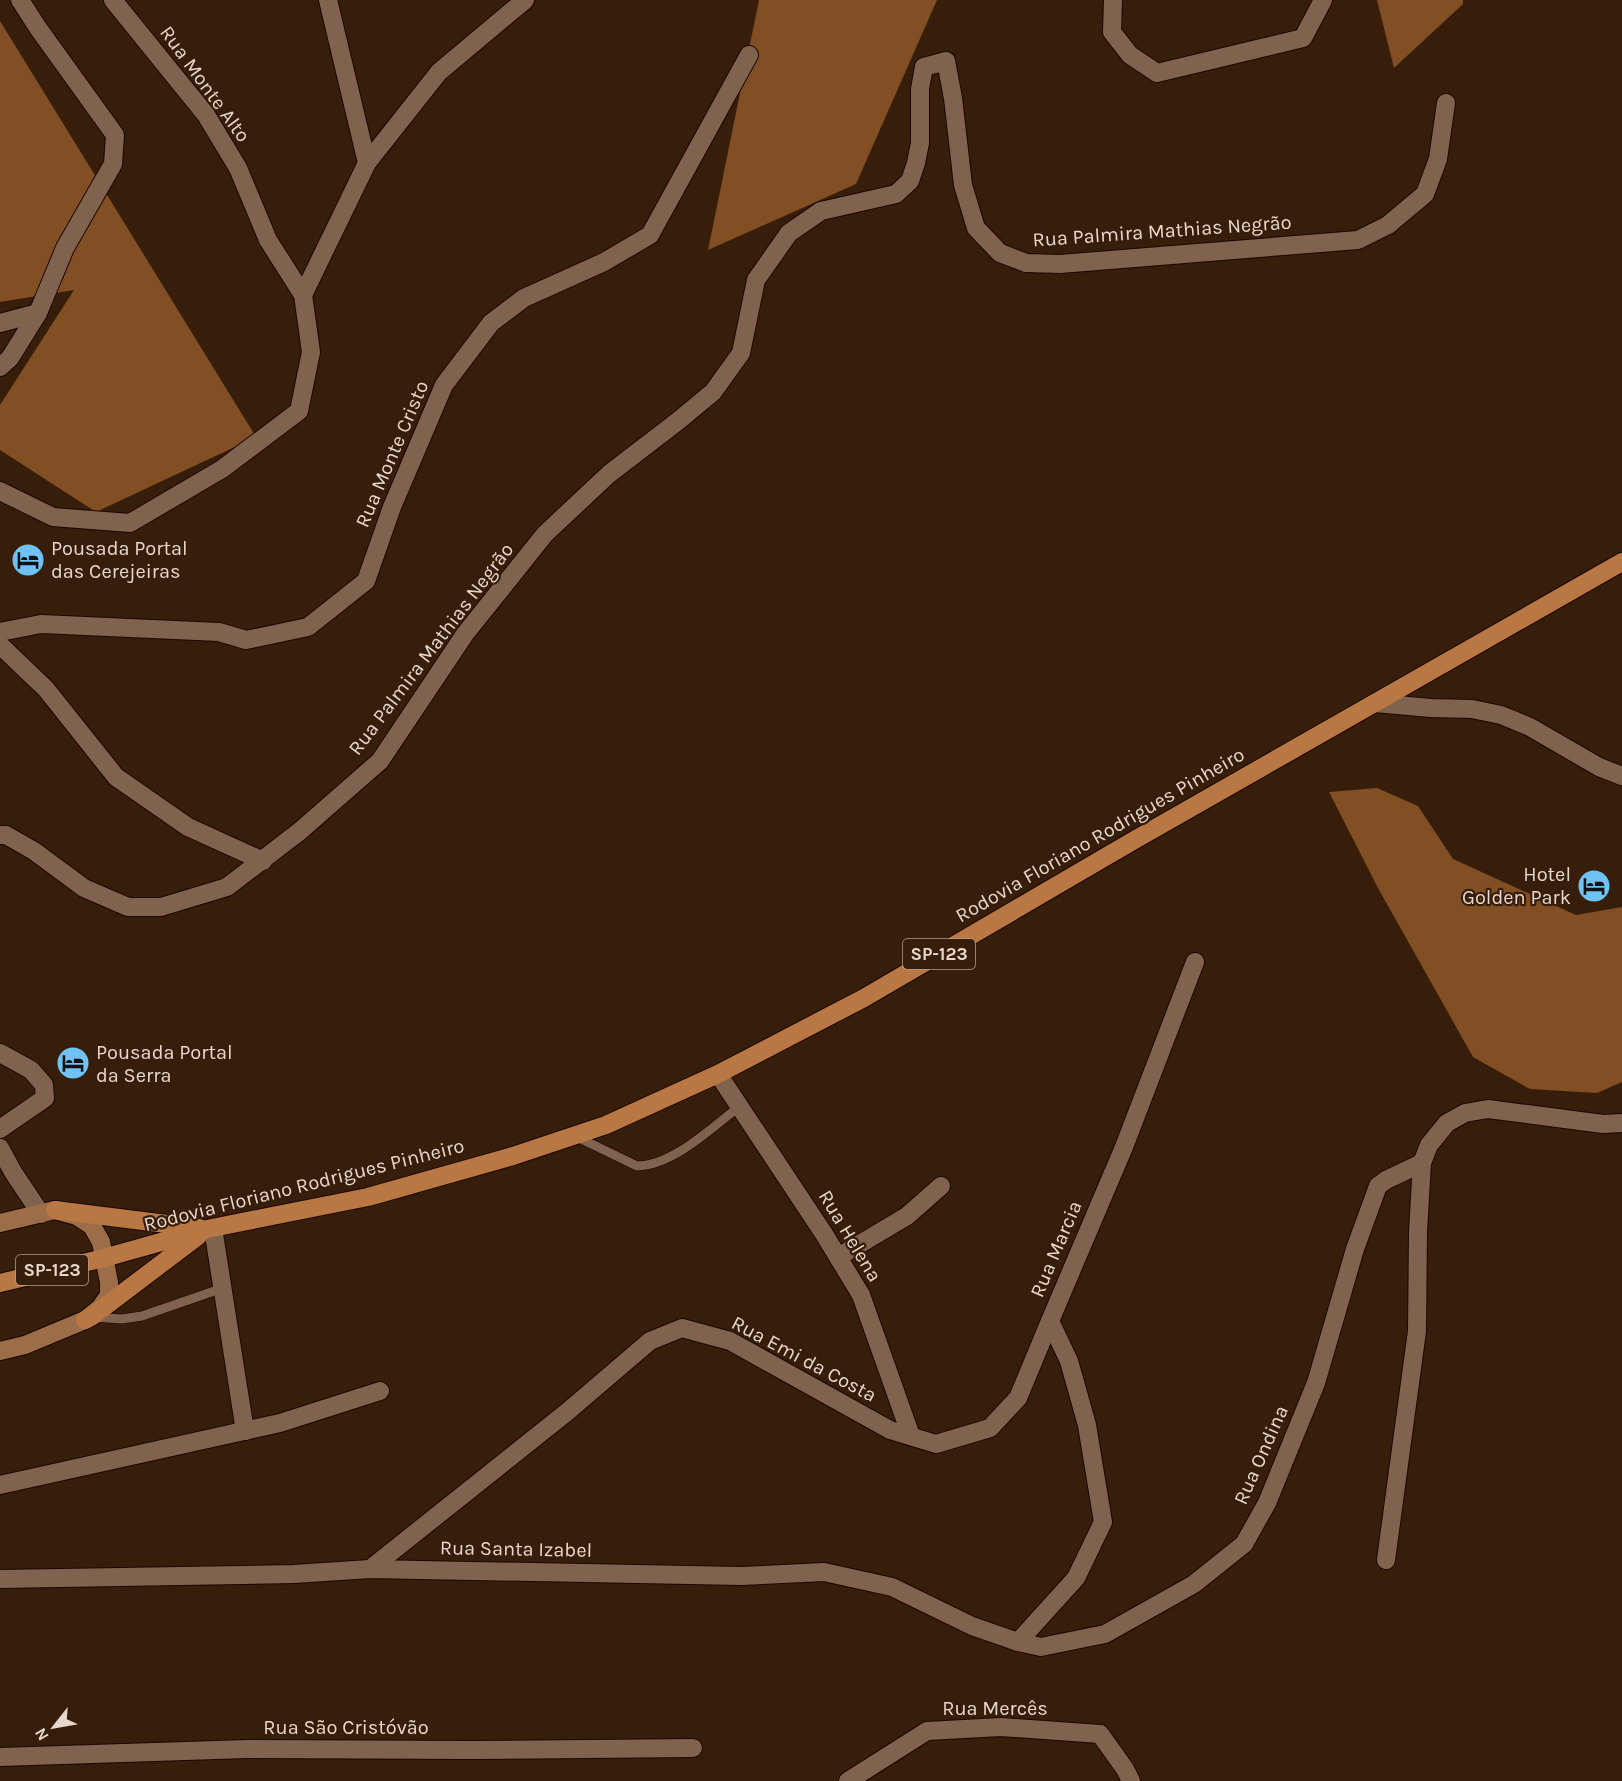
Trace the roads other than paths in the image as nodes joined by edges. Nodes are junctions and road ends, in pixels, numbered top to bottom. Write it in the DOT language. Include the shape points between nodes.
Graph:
graph roads {
  1 [pos="20,0"];
  2 [pos="113,0"];
  3 [pos="328,0"];
  4 [pos="525,0"];
  5 [pos="1113,0"];
  6 [pos="1323,0"];
  7 [pos="749,55"];
  8 [pos="1446,103"];
  9 [pos="367,163"];
  10 [pos="303,295"];
  11 [pos="38,313"];
  12 [pos="0,323"];
  13 [pos="0,367"];
  14 [pos="0,490"];
  15 [pos="1622,562"];
  16 [pos="0,632"];
  17 [pos="0,645"];
  18 [pos="1375,703"];
  19 [pos="1622,776"];
  20 [pos="0,835"];
  21 [pos="263,861"];
  22 [pos="1195,962"];
  23 [pos="0,1053"];
  24 [pos="718,1074"];
  25 [pos="740,1106"];
  26 [pos="1622,1122"];
  27 [pos="0,1129"];
  28 [pos="574,1135"];
  29 [pos="0,1148"];
  30 [pos="1422,1163"];
  31 [pos="941,1186"];
  32 [pos="48,1212"];
  33 [pos="0,1223"];
  34 [pos="210,1228"];
  35 [pos="838,1257"];
  36 [pos="104,1258"];
  37 [pos="0,1283"];
  38 [pos="223,1288"];
  39 [pos="88,1319"];
  40 [pos="1050,1321"];
  41 [pos="0,1351"];
  42 [pos="380,1391"];
  43 [pos="245,1431"];
  44 [pos="911,1437"];
  45 [pos="0,1485"];
  46 [pos="1386,1560"];
  47 [pos="370,1569"];
  48 [pos="0,1579"];
  49 [pos="1018,1642"];
  50 [pos="693,1748"];
  51 [pos="0,1757"];
  52 [pos="848,1781"];
  53 [pos="1131,1781"];
  1 -- 11 [label="street" via="115,135 113,164 65,248"];
  2 -- 10 [label="street, Rua Monte Alto" via="206,115 238,168 268,240"];
  3 -- 9 [label="street"];
  4 -- 9 [label="street" via="439,72"];
  5 -- 6 [label="street" via="1112,32 1130,55 1157,73 1303,38"];
  7 -- 16 [label="street, Rua Monte Cristo" via="650,235 604,262 524,298 491,323 444,385 392,507 366,581 308,627 246,640 219,633 41,624"];
  8 -- 21 [label="street, Rua Palmira Mathias Negrão" via="1438,159 1425,194 1388,225 1358,240 1060,264 1026,263 1000,253 976,228 963,185 946,60 924,67 920,143 910,181 896,194 821,211 789,233 756,280 741,353 713,392 609,474 545,534 465,633 380,760"];
  9 -- 10 [label="street"];
  10 -- 14 [label="street" via="311,352 299,411 222,469 130,522 53,517"];
  11 -- 12 [label="street"];
  11 -- 13 [label="street"];
  15 -- 18 [label="main road, Rodovia Floriano Rodrigues Pinheiro / SP-123"];
  17 -- 21 [label="street" via="46,689 116,777 188,827"];
  18 -- 19 [label="street" via="1472,709 1501,715"];
  18 -- 24 [label="main road, Rodovia Floriano Rodrigues Pinheiro / SP-123" via="864,998"];
  20 -- 21 [label="street, Rua Palmira Mathias Negrão" via="34,851 84,888 128,907 161,907 227,887"];
  22 -- 40 [label="street, Rua Marcia" via="1124,1147"];
  23 -- 27 [label="street" via="31,1070 44,1084 45,1098"];
  24 -- 25 [label="street, Rua Helena"];
  24 -- 28 [label="main road, Rodovia Floriano Rodrigues Pinheiro / SP-123" via="606,1125"];
  25 -- 28 [label="lane" via="682,1150 646,1166 637,1166"];
  25 -- 35 [label="street, Rua Helena"];
  26 -- 30 [label="street" via="1604,1124 1488,1109 1465,1113 1448,1123 1429,1145"];
  28 -- 34 [label="main road, Rodovia Floriano Rodrigues Pinheiro / SP-123" via="368,1197"];
  29 -- 32 [label="street" via="13,1172"];
  30 -- 46 [label="street" via="1417,1331"];
  30 -- 49 [label="street, Rua Ondina" via="1378,1186 1355,1249 1316,1383 1267,1503 1244,1544 1194,1584 1105,1634 1041,1647"];
  31 -- 35 [label="street" via="907,1216"];
  32 -- 33 [label="street"];
  32 -- 34 [label="main road"];
  32 -- 36 [label="street" via="77,1216 92,1226"];
  34 -- 36 [label="main road, Rodovia Floriano Rodrigues Pinheiro / SP-123"];
  34 -- 38 [label="street"];
  34 -- 39 [label="main road"];
  35 -- 44 [label="street, Rua Helena" via="861,1295"];
  36 -- 37 [label="main road, Rodovia Floriano Rodrigues Pinheiro / SP-123"];
  36 -- 39 [label="street" via="109,1295"];
  38 -- 39 [label="lane" via="142,1316"];
  38 -- 43 [label="street"];
  39 -- 41 [label="street"];
  40 -- 44 [label="street, Rua Emi da Costa" via="1018,1398 990,1428 936,1444"];
  40 -- 49 [label="street, Rua Marcia" via="1069,1361 1087,1425 1103,1522 1076,1578"];
  42 -- 43 [label="street"];
  43 -- 45 [label="street"];
  44 -- 47 [label="street, Rua Emi da Costa" via="890,1430 730,1341 682,1328 650,1341"];
  47 -- 48 [label="street, Rua Santa Izabel"];
  47 -- 49 [label="street, Rua Santa Izabel" via="741,1576 824,1572 892,1587 972,1626"];
  50 -- 51 [label="street, Rua São Cristóvão" via="247,1749"];
  52 -- 53 [label="street, Rua Mercês" via="927,1731 1001,1727 1100,1734"];
}
